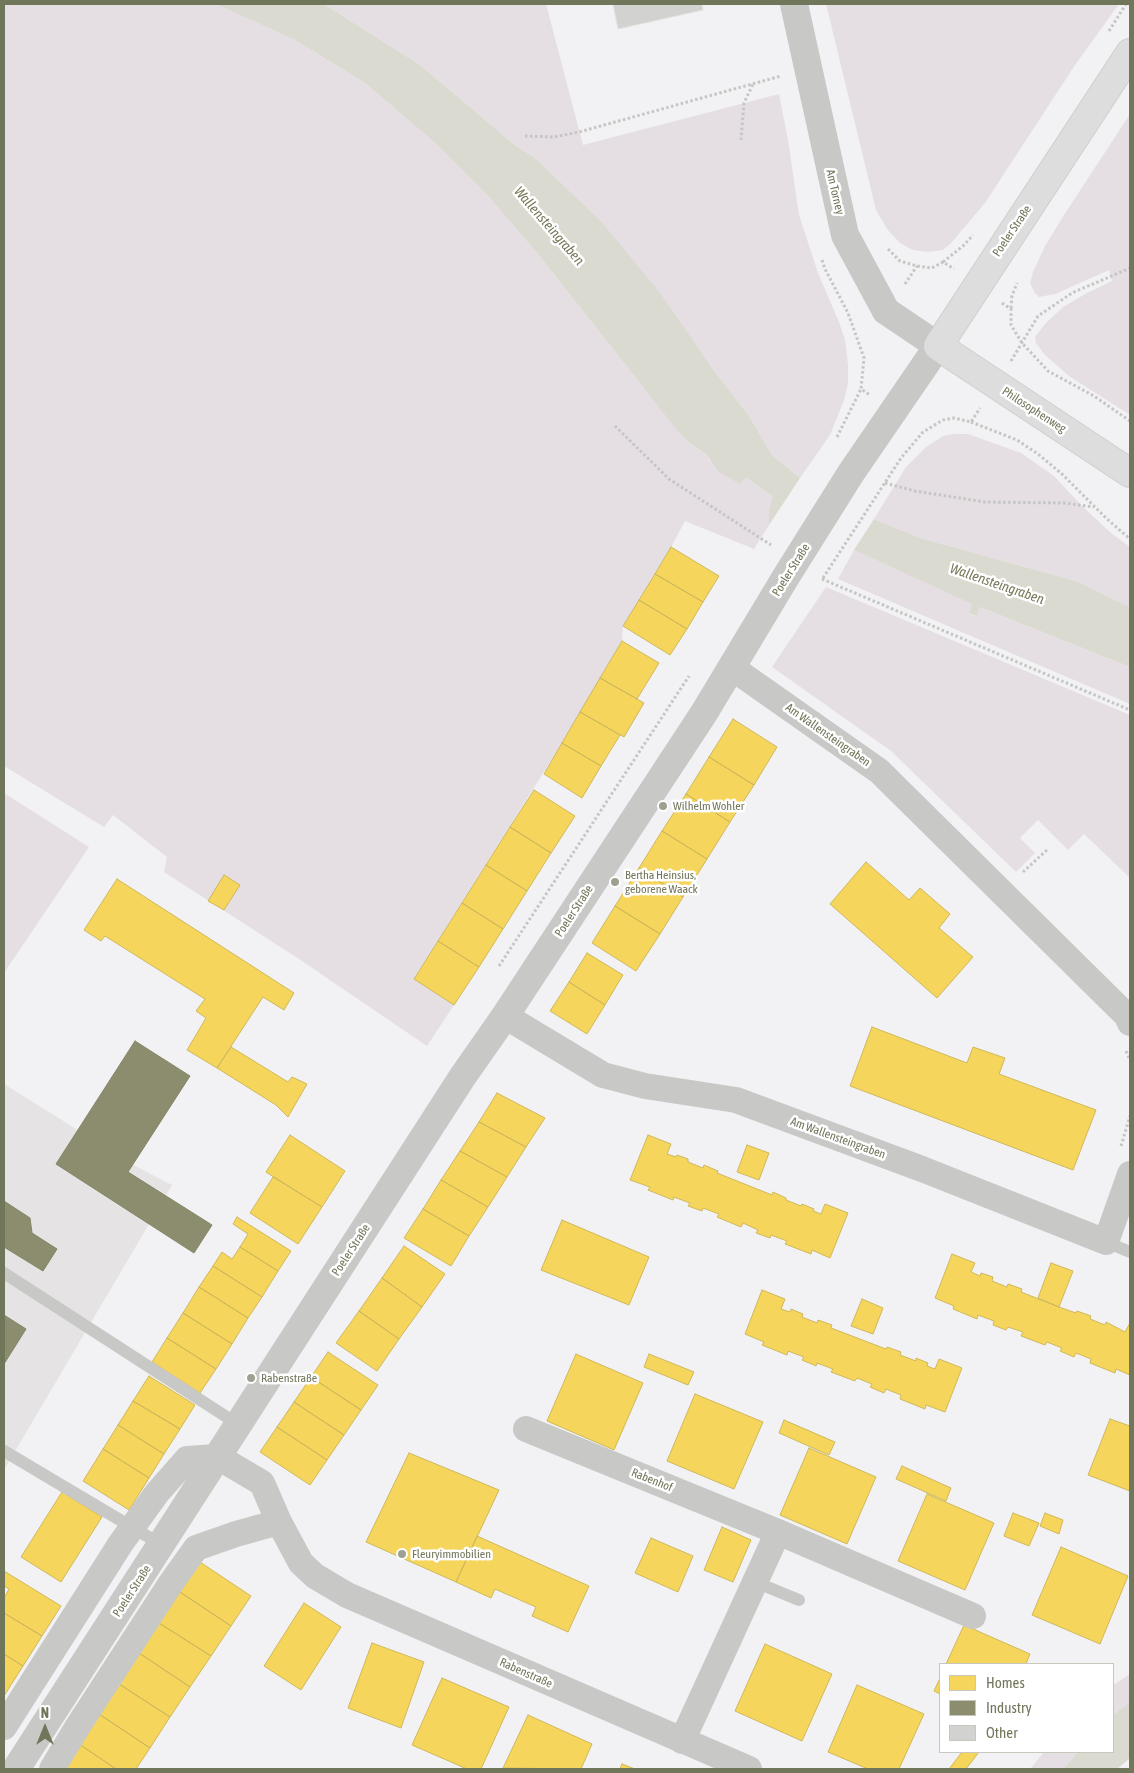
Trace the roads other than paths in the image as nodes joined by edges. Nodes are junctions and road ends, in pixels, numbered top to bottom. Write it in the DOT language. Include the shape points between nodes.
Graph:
graph roads {
  1 [pos="794,4"];
  2 [pos="1130,53"];
  3 [pos="938,346"];
  4 [pos="1130,473"];
  5 [pos="731,667"];
  6 [pos="505,1016"];
  7 [pos="1130,1023"];
  8 [pos="1130,1174"];
  9 [pos="1106,1242"];
  10 [pos="1130,1252"];
  11 [pos="4,1274"];
  12 [pos="238,1425"];
  13 [pos="526,1429"];
  14 [pos="4,1451"];
  15 [pos="218,1457"];
  16 [pos="279,1522"];
  17 [pos="132,1528"];
  18 [pos="778,1532"];
  19 [pos="162,1545"];
  20 [pos="755,1582"];
  21 [pos="799,1600"];
  22 [pos="973,1616"];
  23 [pos="4,1727"];
  24 [pos="682,1741"];
  25 [pos="16,1769"];
  26 [pos="52,1769"];
  27 [pos="749,1769"];
  1 -- 3 [label="street, Am Torney" via="844,235 886,311"];
  2 -- 3 [label="main road, Poeler Straße"];
  3 -- 4 [label="main road, Philosophenweg"];
  3 -- 5 [label="street, Poeler Straße" via="851,473"];
  5 -- 6 [label="street, Poeler Straße"];
  5 -- 7 [label="street, Am Wallensteingraben" via="879,771 1127,1016"];
  6 -- 9 [label="street, Am Wallensteingraben" via="603,1075 644,1086 736,1100"];
  6 -- 12 [label="street, Poeler Straße"];
  8 -- 9 [label="street"];
  9 -- 10 [label="lane"];
  11 -- 12 [label="lane"];
  12 -- 15 [label="street, Poeler Straße"];
  13 -- 18 [label="street, Rabenhof"];
  14 -- 17 [label="lane"];
  15 -- 16 [label="street, Rabenstraße" via="262,1483"];
  15 -- 17 [label="street" via="186,1459"];
  15 -- 19 [label="street, Poeler Straße"];
  16 -- 24 [label="street, Rabenstraße" via="300,1563 346,1595"];
  16 -- 26 [label="street" via="196,1548"];
  17 -- 19 [label="lane"];
  17 -- 23 [label="street"];
  18 -- 20 [label="street"];
  18 -- 22 [label="street, Rabenhof"];
  19 -- 25 [label="street, Poeler Straße"];
  20 -- 21 [label="lane"];
  20 -- 24 [label="street"];
  24 -- 27 [label="street, Rabenstraße"];
}
